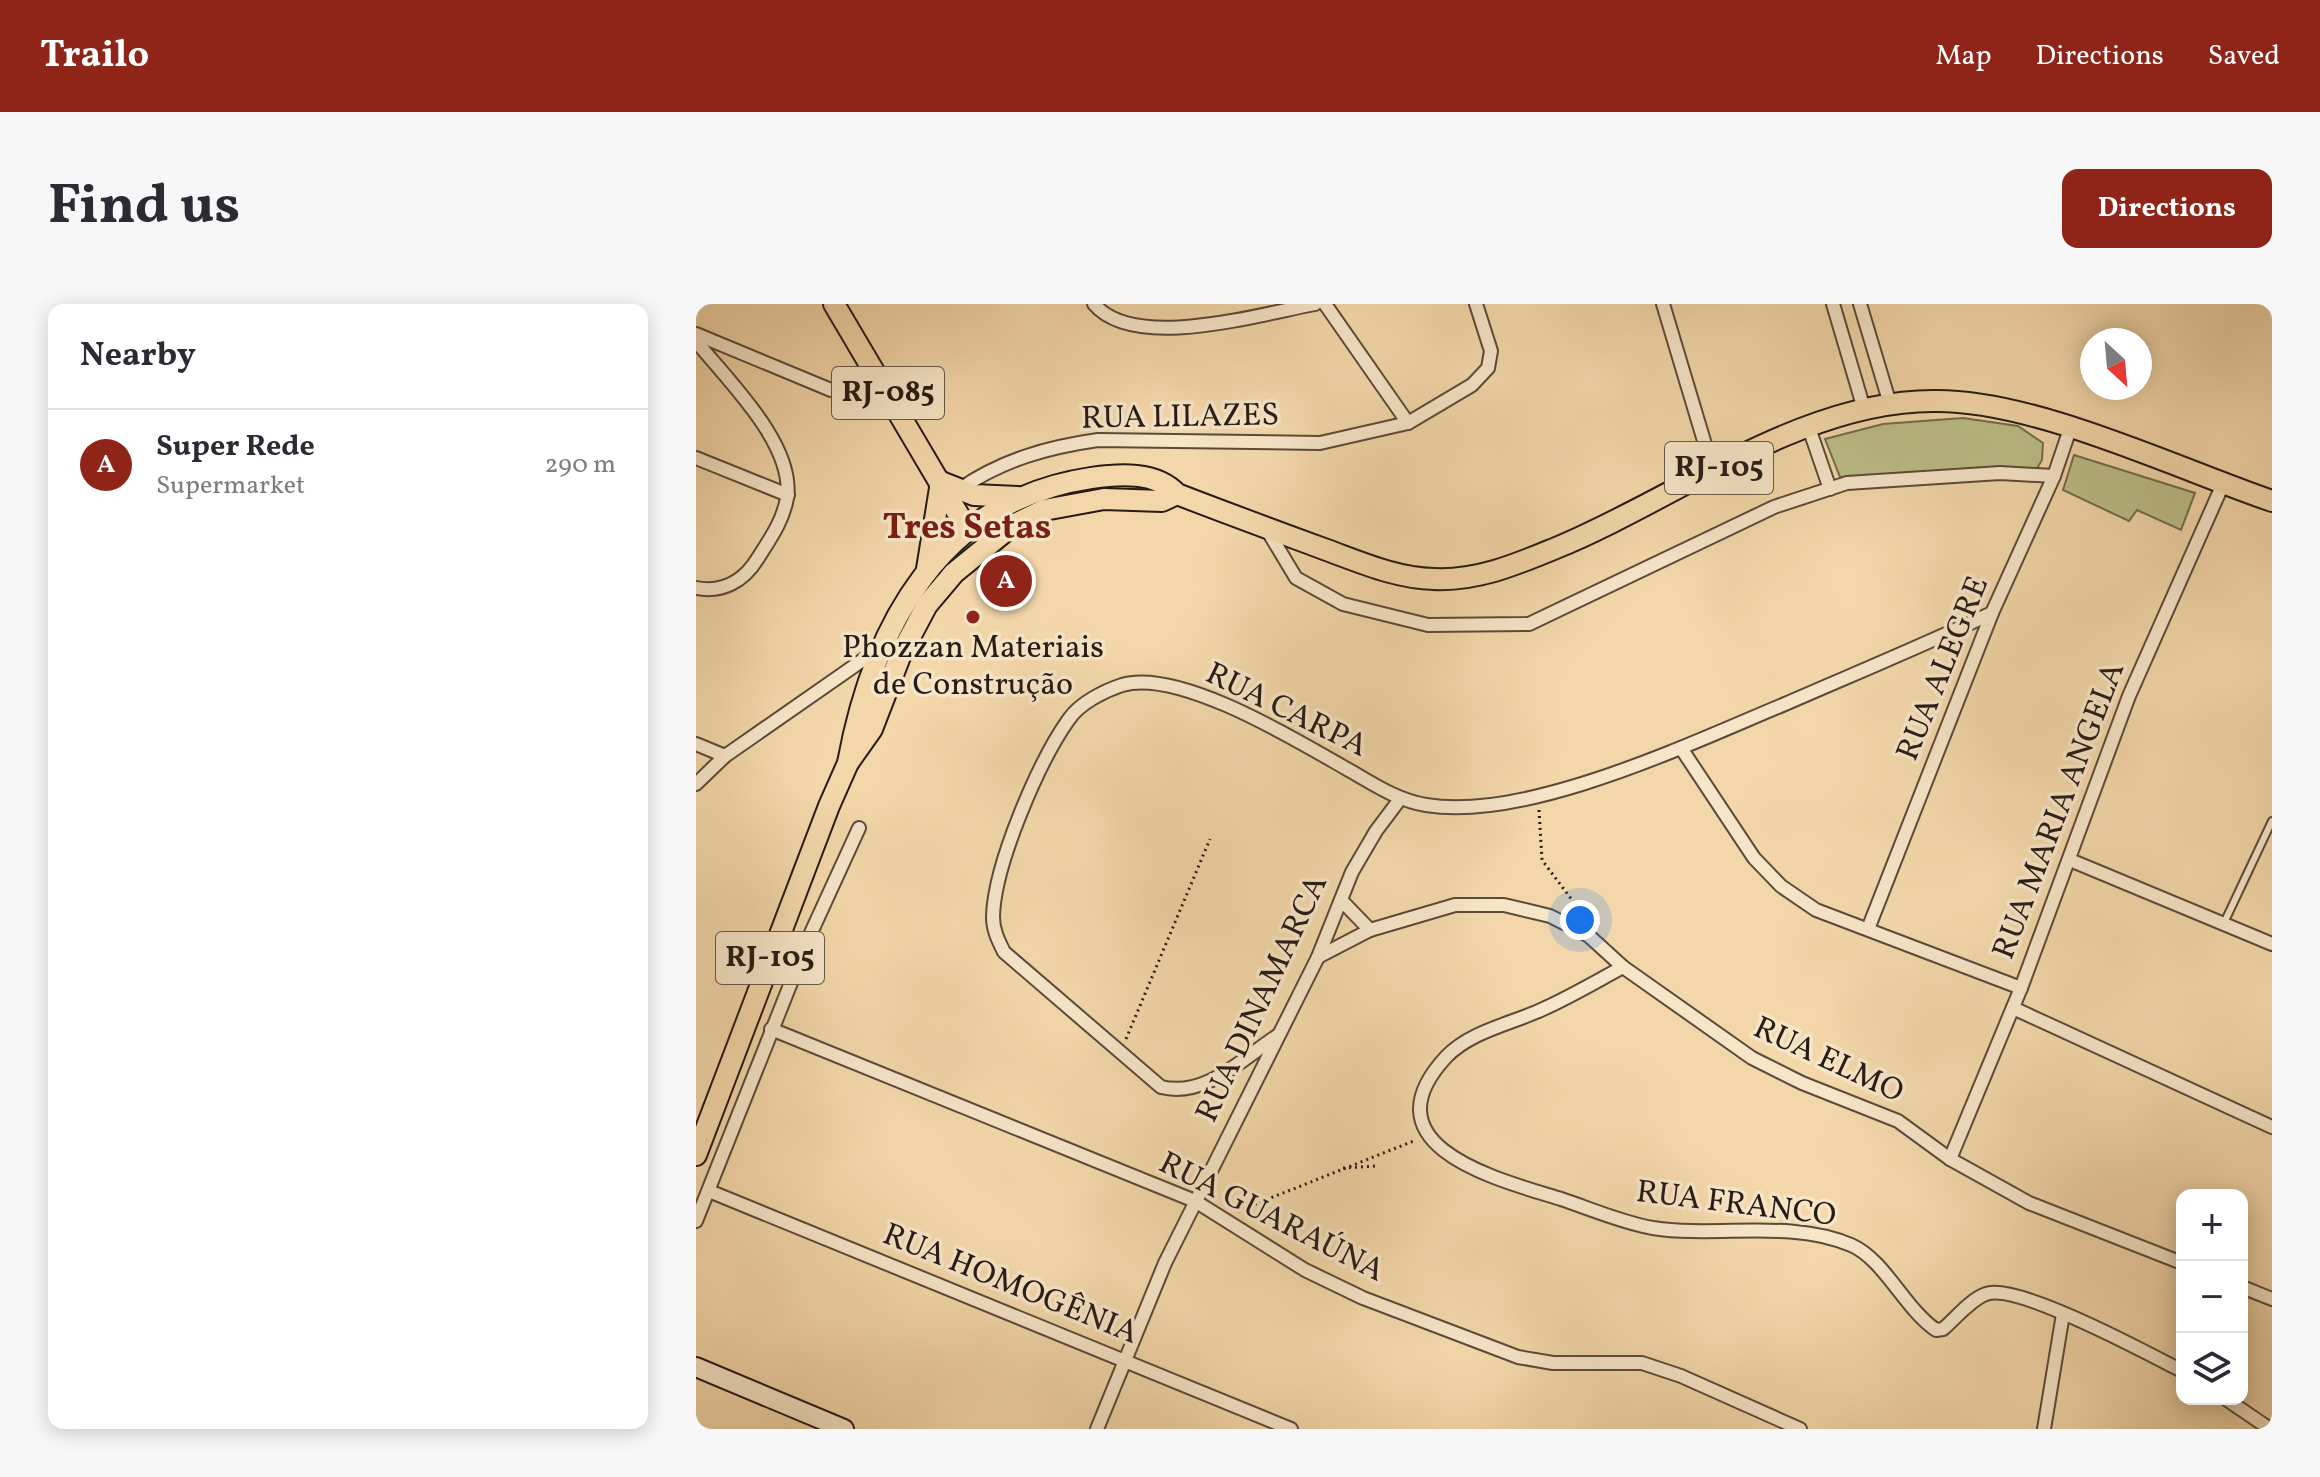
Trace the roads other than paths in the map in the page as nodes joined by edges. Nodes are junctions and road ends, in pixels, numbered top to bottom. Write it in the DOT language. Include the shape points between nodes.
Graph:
graph roads {
  1 [pos="834,304"];
  2 [pos="1094,304"];
  3 [pos="1315,304"];
  4 [pos="1325,304"];
  5 [pos="1476,304"];
  6 [pos="1663,304"];
  7 [pos="1833,304"];
  8 [pos="1860,304"];
  9 [pos="696,334"];
  10 [pos="696,341"];
  11 [pos="889,396"];
  12 [pos="1890,404"];
  13 [pos="1864,409"];
  14 [pos="1408,423"];
  15 [pos="1809,428"];
  16 [pos="2070,429"];
  17 [pos="696,458"];
  18 [pos="1713,471"];
  19 [pos="2054,476"];
  20 [pos="2223,484"];
  21 [pos="950,486"];
  22 [pos="1830,489"];
  23 [pos="1177,494"];
  24 [pos="788,495"];
  25 [pos="1019,497"];
  26 [pos="2272,501"];
  27 [pos="1013,525"];
  28 [pos="1266,528"];
  29 [pos="967,529"];
  30 [pos="927,571"];
  31 [pos="954,573"];
  32 [pos="696,588"];
  33 [pos="1992,613"];
  34 [pos="883,646"];
  35 [pos="696,744"];
  36 [pos="1681,748"];
  37 [pos="725,756"];
  38 [pos="848,763"];
  39 [pos="696,784"];
  40 [pos="1400,799"];
  41 [pos="2272,821"];
  42 [pos="859,828"];
  43 [pos="2070,860"];
  44 [pos="1341,900"];
  45 [pos="2223,925"];
  46 [pos="782,928"];
  47 [pos="1868,929"];
  48 [pos="1370,930"];
  49 [pos="810,935"];
  50 [pos="2272,944"];
  51 [pos="1318,957"];
  52 [pos="1623,967"];
  53 [pos="2021,988"];
  54 [pos="2013,1008"];
  55 [pos="771,1029"];
  56 [pos="1277,1036"];
  57 [pos="2272,1127"];
  58 [pos="696,1155"];
  59 [pos="1950,1159"];
  60 [pos="709,1191"];
  61 [pos="1195,1201"];
  62 [pos="696,1221"];
  63 [pos="2177,1261"];
  64 [pos="2248,1289"];
  65 [pos="2272,1299"];
  66 [pos="2063,1314"];
  67 [pos="1125,1360"];
  68 [pos="696,1367"];
  69 [pos="2176,1368"];
  70 [pos="2235,1405"];
  71 [pos="844,1429"];
  72 [pos="1097,1429"];
  73 [pos="1291,1429"];
  74 [pos="1800,1429"];
  75 [pos="2044,1429"];
  76 [pos="2270,1429"];
  1 -- 11 [label="main road, RJ-085"];
  2 -- 3 [label="street" via="1111,319 1135,327 1180,328"];
  4 -- 14 [label="street"];
  5 -- 14 [label="street, RUA LILAZES" via="1491,351 1488,368 1472,385"];
  6 -- 18 [label="street"];
  7 -- 13 [label="street"];
  8 -- 12 [label="street"];
  9 -- 11 [label="street" via="831,390"];
  10 -- 24 [label="street" via="773,439"];
  11 -- 21 [label="main road, RJ-085"];
  12 -- 13 [label="main road, RJ-105"];
  12 -- 16 [label="main road, RJ-105" via="1938,400 2006,410"];
  13 -- 15 [label="main road, RJ-105"];
  14 -- 21 [label="street, RUA LILAZES" via="1320,443 1098,440 1007,462"];
  15 -- 18 [label="main road, RJ-105"];
  15 -- 22 [label="street"];
  16 -- 19 [label="street, RUA ALEGRE"];
  16 -- 20 [label="main road, RJ-105"];
  17 -- 24 [label="street"];
  18 -- 28 [label="main road, RJ-105" via="1612,526 1506,569 1475,576 1435,580 1395,575"];
  19 -- 22 [label="street" via="1898,477"];
  19 -- 33 [label="street, RUA ALEGRE"];
  20 -- 26 [label="main road, RJ-105"];
  20 -- 43 [label="street, RUA MARIA ANGELA" via="2129,696"];
  21 -- 25 [label="main road" via="996,498"];
  21 -- 29 [label="main road, RJ-085"];
  21 -- 30 [label="main road"];
  22 -- 28 [label="street" via="1774,507 1529,624 1428,625 1343,604 1296,578"];
  23 -- 25 [label="main road, RJ-105" via="1167,484 1115,474 1063,482"];
  23 -- 27 [label="main road, RJ-105" via="1162,501 1104,499 1044,510"];
  23 -- 28 [label="main road, RJ-105"];
  24 -- 32 [label="street" via="780,523 749,572 728,587"];
  25 -- 29 [label="main road, RJ-105"];
  27 -- 29 [label="main road"];
  27 -- 31 [label="main road, RJ-105"];
  29 -- 30 [label="main road, RJ-105"];
  29 -- 31 [label="main road"];
  30 -- 34 [label="main road, RJ-105"];
  31 -- 38 [label="main road, RJ-105" via="927,605 872,729"];
  33 -- 36 [label="street, RUA CARPA"];
  33 -- 47 [label="street, RUA ALEGRE"];
  34 -- 37 [label="street"];
  34 -- 38 [label="main road, RJ-105" via="863,694"];
  35 -- 37 [label="street"];
  36 -- 40 [label="street, RUA CARPA" via="1538,795 1464,809"];
  36 -- 47 [label="street" via="1754,858 1781,886 1816,910"];
  37 -- 39 [label="street"];
  38 -- 46 [label="main road, RJ-105"];
  40 -- 44 [label="street, RUA DINAMARCA" via="1376,831"];
  40 -- 56 [label="street, RUA CARPA" via="1244,714 1181,688 1146,681 1120,685 1088,702 1070,717 1042,766 996,892 995,935 1004,952 1161,1087 1189,1091 1204,1085"];
  41 -- 45 [label="lane"];
  42 -- 49 [label="street"];
  43 -- 45 [label="street"];
  43 -- 53 [label="street, RUA MARIA ANGELA"];
  44 -- 48 [label="street"];
  44 -- 51 [label="street, RUA DINAMARCA"];
  45 -- 50 [label="street"];
  46 -- 49 [label="street"];
  46 -- 58 [label="main road, RJ-105"];
  47 -- 53 [label="street"];
  48 -- 51 [label="street, RUA ELMO"];
  48 -- 52 [label="street, RUA ELMO" via="1455,905 1504,905 1550,916 1589,936"];
  49 -- 55 [label="street"];
  51 -- 56 [label="street, RUA DINAMARCA"];
  52 -- 59 [label="street, RUA ELMO" via="1752,1058 1898,1121"];
  52 -- 66 [label="street, RUA FRANCO" via="1543,1009 1476,1036 1447,1057 1422,1100 1427,1136 1458,1163 1498,1180 1651,1228 1785,1232 1853,1246 1936,1330 1985,1294 2002,1292"];
  53 -- 54 [label="street, RUA MARIA ANGELA"];
  54 -- 57 [label="street"];
  54 -- 59 [label="street, RUA MARIA ANGELA"];
  55 -- 60 [label="street"];
  55 -- 61 [label="street, RUA GUARAÚNA"];
  56 -- 61 [label="street, RUA DINAMARCA"];
  59 -- 63 [label="street, RUA ELMO" via="2029,1203"];
  60 -- 62 [label="street"];
  60 -- 67 [label="street, RUA HOMOGÊNIA"];
  61 -- 67 [label="street, RUA DINAMARCA"];
  61 -- 74 [label="street, RUA GUARAÚNA" via="1305,1270 1518,1357 1553,1363 1642,1363"];
  64 -- 65 [label="street"];
  66 -- 69 [label="street, RUA FRANCO"];
  66 -- 75 [label="street"];
  67 -- 72 [label="street, RUA DINAMARCA"];
  67 -- 73 [label="street, RUA HOMOGÊNIA"];
  68 -- 71 [label="street"];
  70 -- 76 [label="street"];
}
